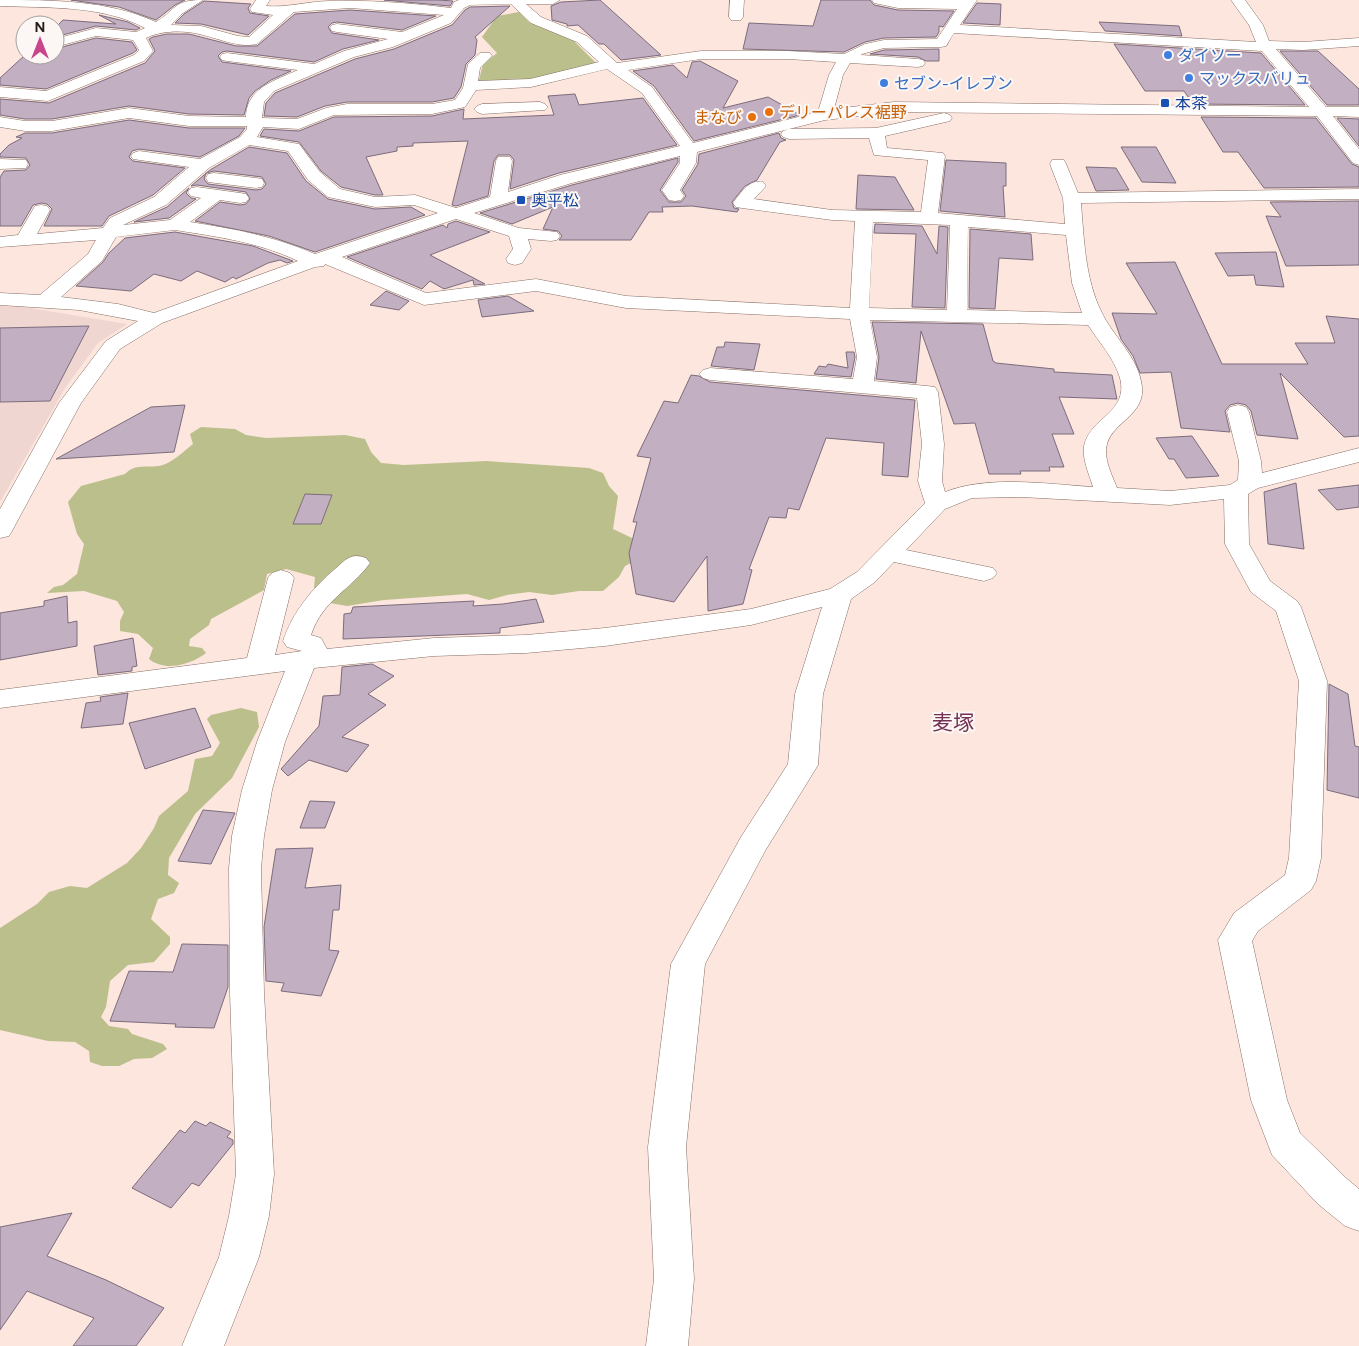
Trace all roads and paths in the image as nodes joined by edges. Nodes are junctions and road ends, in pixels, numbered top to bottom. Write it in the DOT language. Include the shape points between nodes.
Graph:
graph roads {
  1 [pos="196,0"];
  2 [pos="263,0"];
  3 [pos="468,0"];
  4 [pos="553,0"];
  5 [pos="737,0"];
  6 [pos="879,0"];
  7 [pos="1238,0"];
  8 [pos="515,1"];
  9 [pos="0,2"];
  10 [pos="969,3"];
  11 [pos="286,12"];
  12 [pos="455,12"];
  13 [pos="736,17"];
  14 [pos="156,28"];
  15 [pos="337,28"];
  16 [pos="951,29"];
  17 [pos="138,36"];
  18 [pos="404,37"];
  19 [pos="65,40"];
  20 [pos="1359,42"];
  21 [pos="340,43"];
  22 [pos="655,43"];
  23 [pos="1265,46"];
  24 [pos="374,48"];
  25 [pos="485,56"];
  26 [pos="227,57"];
  27 [pos="847,58"];
  28 [pos="665,60"];
  29 [pos="918,63"];
  30 [pos="614,65"];
  31 [pos="314,68"];
  32 [pos="531,84"];
  33 [pos="470,86"];
  34 [pos="0,92"];
  35 [pos="48,96"];
  36 [pos="72,102"];
  37 [pos="88,106"];
  38 [pos="540,107"];
  39 [pos="969,107"];
  40 [pos="482,109"];
  41 [pos="1322,112"];
  42 [pos="1359,112"];
  43 [pos="129,113"];
  44 [pos="825,115"];
  45 [pos="0,122"];
  46 [pos="254,122"];
  47 [pos="541,123"];
  48 [pos="767,130"];
  49 [pos="876,133"];
  50 [pos="246,140"];
  51 [pos="689,148"];
  52 [pos="140,156"];
  53 [pos="1359,160"];
  54 [pos="504,161"];
  55 [pos="0,164"];
  56 [pos="20,164"];
  57 [pos="203,164"];
  58 [pos="1058,164"];
  59 [pos="190,175"];
  60 [pos="256,183"];
  61 [pos="758,186"];
  62 [pos="174,189"];
  63 [pos="1359,194"];
  64 [pos="216,195"];
  65 [pos="675,196"];
  66 [pos="240,198"];
  67 [pos="1072,198"];
  68 [pos="498,200"];
  69 [pos="41,210"];
  70 [pos="457,213"];
  71 [pos="864,216"];
  72 [pos="929,218"];
  73 [pos="959,222"];
  74 [pos="175,225"];
  75 [pos="1075,230"];
  76 [pos="111,233"];
  77 [pos="517,233"];
  78 [pos="551,236"];
  79 [pos="24,240"];
  80 [pos="0,242"];
  81 [pos="515,259"];
  82 [pos="322,260"];
  83 [pos="0,299"];
  84 [pos="44,302"];
  85 [pos="860,314"];
  86 [pos="957,316"];
  87 [pos="155,319"];
  88 [pos="1094,319"];
  89 [pos="710,374"];
  90 [pos="862,387"];
  91 [pos="1238,412"];
  92 [pos="1359,455"];
  93 [pos="1243,487"];
  94 [pos="1107,494"];
  95 [pos="937,504"];
  96 [pos="0,530"];
  97 [pos="890,554"];
  98 [pos="357,563"];
  99 [pos="984,573"];
  100 [pos="281,578"];
  101 [pos="839,596"];
  102 [pos="311,659"];
  103 [pos="259,666"];
  104 [pos="0,699"];
  105 [pos="1359,1213"];
  106 [pos="203,1346"];
  107 [pos="667,1346"];
  1 -- 14 [label="street"];
  2 -- 11 [label="street" via="257,9"];
  3 -- 8 [label="street"];
  3 -- 12 [label="street"];
  4 -- 8 [label="street"];
  5 -- 13 [label="street"];
  6 -- 10 [label="street" via="898,4"];
  7 -- 23 [label="street" via="1256,25"];
  8 -- 30 [label="street" via="536,20 582,39"];
  9 -- 14 [label="street" via="64,4 125,13"];
  10 -- 16 [label="street"];
  11 -- 12 [label="street" via="329,4 404,5"];
  11 -- 14 [label="street" via="252,42 201,30"];
  12 -- 18 [label="street" via="446,20"];
  14 -- 17 [label="street"];
  15 -- 18 [label="street"];
  16 -- 23 [label="street"];
  16 -- 27 [label="street" via="941,43 874,46 858,50"];
  17 -- 19 [label="street" via="96,32"];
  17 -- 35 [label="street" via="146,51 139,58"];
  18 -- 24 [label="street"];
  20 -- 23 [label="street"];
  21 -- 24 [label="street"];
  22 -- 28 [label="street"];
  23 -- 41 [label="street"];
  24 -- 31 [label="street"];
  25 -- 33 [label="street" via="473,67"];
  26 -- 31 [label="street"];
  27 -- 28 [label="street" via="792,51"];
  27 -- 29 [label="street"];
  27 -- 44 [label="street" via="838,70"];
  28 -- 30 [label="street"];
  30 -- 32 [label="street"];
  30 -- 51 [label="street" via="648,90"];
  31 -- 46 [label="street" via="269,88 259,97 253,108"];
  32 -- 33 [label="street"];
  32 -- 38 [label="street"];
  33 -- 46 [label="street" via="460,104 432,108 347,109 331,111 299,124"];
  34 -- 35 [label="street"];
  35 -- 36 [label="street"];
  37 -- 43 [label="street"];
  38 -- 40 [label="street"];
  38 -- 47 [label="street"];
  39 -- 41 [label="street"];
  39 -- 44 [label="street" via="894,107"];
  39 -- 49 [label="street" via="956,115"];
  41 -- 42 [label="street"];
  41 -- 53 [label="street"];
  43 -- 45 [label="street" via="52,126"];
  43 -- 46 [label="street" via="182,121"];
  44 -- 48 [label="street"];
  46 -- 50 [label="street" via="255,129"];
  48 -- 49 [label="street" via="788,134"];
  48 -- 51 [label="street"];
  49 -- 72 [label="street" via="880,152 937,156"];
  50 -- 57 [label="street"];
  50 -- 70 [label="street" via="293,147 314,176 334,193 375,202 415,200"];
  51 -- 65 [label="street" via="688,163 672,190"];
  51 -- 68 [label="street"];
  52 -- 57 [label="street"];
  54 -- 68 [label="street"];
  55 -- 56 [label="street"];
  57 -- 59 [label="street"];
  58 -- 67 [label="street"];
  59 -- 60 [label="street"];
  59 -- 62 [label="street"];
  61 -- 71 [label="street" via="742,203"];
  62 -- 64 [label="street"];
  62 -- 76 [label="street" via="160,201 116,222"];
  63 -- 67 [label="street"];
  64 -- 66 [label="street"];
  64 -- 74 [label="street"];
  67 -- 75 [label="street"];
  68 -- 70 [label="street"];
  69 -- 79 [label="street"];
  70 -- 77 [label="street"];
  70 -- 82 [label="street"];
  71 -- 72 [label="street"];
  71 -- 85 [label="street"];
  72 -- 73 [label="street"];
  73 -- 75 [label="street"];
  73 -- 86 [label="street"];
  74 -- 76 [label="street"];
  74 -- 82 [label="street" via="250,237"];
  75 -- 88 [label="street" via="1083,290"];
  76 -- 79 [label="street"];
  76 -- 84 [label="street" via="95,257"];
  77 -- 78 [label="street"];
  77 -- 81 [label="street" via="522,250"];
  79 -- 80 [label="street"];
  82 -- 85 [label="street" via="424,299 536,285 626,302"];
  82 -- 87 [label="street"];
  83 -- 84 [label="street"];
  84 -- 87 [label="street" via="134,312"];
  85 -- 86 [label="street"];
  85 -- 90 [label="street" via="866,357"];
  86 -- 88 [label="street"];
  87 -- 96 [label="street" via="113,345 96,365 70,404"];
  88 -- 94 [label="street" via="1117,350 1133,391 1129,404 1097,440 1095,452"];
  89 -- 90 [label="street"];
  90 -- 95 [label="street" via="927,392 933,444 930,481"];
  91 -- 93 [label="street" via="1250,461"];
  92 -- 93 [label="street"];
  93 -- 94 [label="street" via="1170,498"];
  93 -- 105 [label="street" via="1237,544 1260,586 1288,608 1313,681 1305,858 1300,881 1246,922 1235,940 1269,1100 1285,1143 1332,1191"];
  94 -- 95 [label="street" via="969,491"];
  95 -- 97 [label="street"];
  97 -- 99 [label="street"];
  97 -- 101 [label="street"];
  98 -- 102 [label="street" via="322,596 298,634 296,641 311,644"];
  100 -- 103 [label="street"];
  101 -- 102 [label="street" via="751,617 605,638 434,647"];
  101 -- 107 [label="street" via="808,694 803,765 752,845 688,964 667,1147 674,1279"];
  102 -- 103 [label="street"];
  102 -- 106 [label="street" via="270,742 248,836 245,868 246,983 255,1174 249,1216 238,1256"];
  103 -- 104 [label="street"];
}
